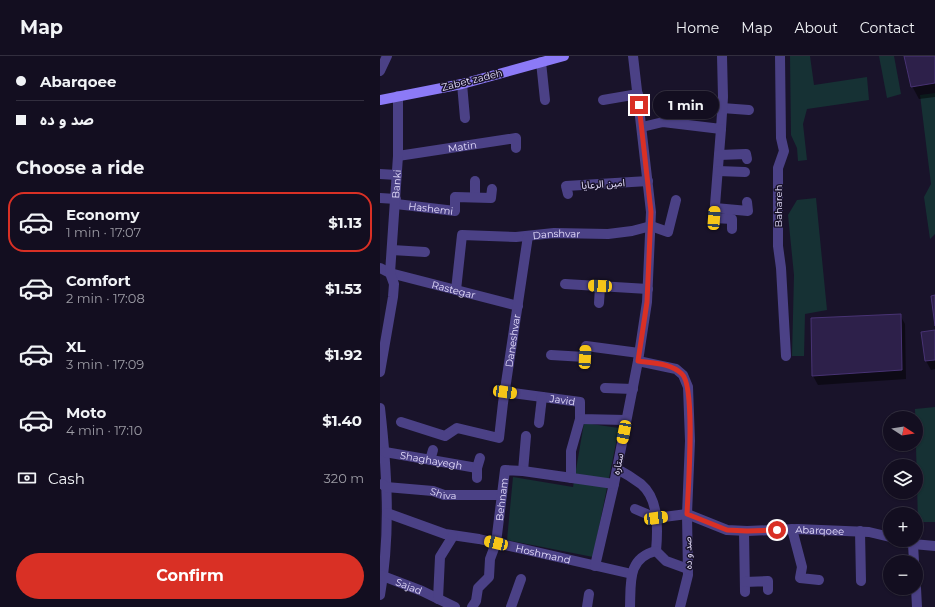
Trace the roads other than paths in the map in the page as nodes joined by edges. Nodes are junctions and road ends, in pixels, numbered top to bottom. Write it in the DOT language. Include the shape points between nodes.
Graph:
graph roads {
  1 [pos="387,56"];
  2 [pos="564,56"];
  3 [pos="633,56"];
  4 [pos="722,56"];
  5 [pos="780,56"];
  6 [pos="541,62"];
  7 [pos="380,71"];
  8 [pos="462,84"];
  9 [pos="638,94"];
  10 [pos="398,96"];
  11 [pos="380,100"];
  12 [pos="545,100"];
  13 [pos="603,100"];
  14 [pos="722,108"];
  15 [pos="750,110"];
  16 [pos="465,118"];
  17 [pos="642,127"];
  18 [pos="721,129"];
  19 [pos="516,148"];
  20 [pos="719,155"];
  21 [pos="398,156"];
  22 [pos="747,159"];
  23 [pos="718,171"];
  24 [pos="745,172"];
  25 [pos="380,174"];
  26 [pos="397,175"];
  27 [pos="475,181"];
  28 [pos="648,181"];
  29 [pos="492,189"];
  30 [pos="568,194"];
  31 [pos="475,197"];
  32 [pos="380,198"];
  33 [pos="676,200"];
  34 [pos="396,201"];
  35 [pos="747,202"];
  36 [pos="715,213"];
  37 [pos="651,226"];
  38 [pos="732,229"];
  39 [pos="528,236"];
  40 [pos="392,250"];
  41 [pos="426,252"];
  42 [pos="380,268"];
  43 [pos="390,273"];
  44 [pos="565,284"];
  45 [pos="600,286"];
  46 [pos="648,289"];
  47 [pos="456,290"];
  48 [pos="599,303"];
  49 [pos="518,306"];
  50 [pos="551,355"];
  51 [pos="786,356"];
  52 [pos="639,357"];
  53 [pos="380,372"];
  54 [pos="605,388"];
  55 [pos="632,389"];
  56 [pos="505,392"];
  57 [pos="542,397"];
  58 [pos="380,408"];
  59 [pos="580,419"];
  60 [pos="626,420"];
  61 [pos="401,422"];
  62 [pos="540,423"];
  63 [pos="526,436"];
  64 [pos="385,452"];
  65 [pos="480,458"];
  66 [pos="617,468"];
  67 [pos="523,471"];
  68 [pos="571,478"];
  69 [pos="614,484"];
  70 [pos="383,485"];
  71 [pos="502,495"];
  72 [pos="635,509"];
  73 [pos="387,513"];
  74 [pos="687,514"];
  75 [pos="656,518"];
  76 [pos="792,530"];
  77 [pos="744,531"];
  78 [pos="860,531"];
  79 [pos="453,536"];
  80 [pos="883,536"];
  81 [pos="496,543"];
  82 [pos="923,545"];
  83 [pos="935,546"];
  84 [pos="656,551"];
  85 [pos="595,566"];
  86 [pos="688,569"];
  87 [pos="632,574"];
  88 [pos="382,576"];
  89 [pos="521,579"];
  90 [pos="819,580"];
  91 [pos="861,581"];
  92 [pos="768,590"];
  93 [pos="589,594"];
  94 [pos="380,595"];
  95 [pos="916,595"];
  96 [pos="438,599"];
  97 [pos="455,607"];
  98 [pos="472,607"];
  99 [pos="511,607"];
  100 [pos="587,607"];
  101 [pos="630,607"];
  102 [pos="680,607"];
  103 [pos="917,607"];
  1 -- 7 [label="street"];
  2 -- 6 [label="main road, Zabet zadeh"];
  3 -- 9 [label="street"];
  4 -- 14 [label="street"];
  5 -- 51 [label="street, Bahareh" via="781,138 784,151 778,168 778,246"];
  6 -- 8 [label="main road, Zabet zadeh"];
  6 -- 12 [label="street"];
  8 -- 10 [label="main road, Zabet zadeh"];
  8 -- 16 [label="street"];
  9 -- 13 [label="street"];
  9 -- 17 [label="street"];
  10 -- 11 [label="main road, Zabet zadeh"];
  10 -- 21 [label="street, Banki"];
  14 -- 15 [label="street"];
  14 -- 18 [label="street"];
  17 -- 18 [label="street" via="662,122"];
  17 -- 28 [label="street"];
  18 -- 20 [label="street"];
  19 -- 21 [label="street, Matin" via="516,138"];
  20 -- 22 [label="street" via="746,154"];
  20 -- 23 [label="street"];
  21 -- 26 [label="street, Banki"];
  23 -- 24 [label="street"];
  23 -- 36 [label="street"];
  25 -- 26 [label="street"];
  26 -- 34 [label="street, Banki"];
  27 -- 31 [label="street"];
  28 -- 30 [label="street, امین الرعایا" via="566,186"];
  28 -- 37 [label="street"];
  29 -- 31 [label="street, Hashemi" via="491,198"];
  31 -- 34 [label="street, Hashemi" via="455,197 455,211"];
  32 -- 34 [label="street"];
  33 -- 37 [label="street" via="668,232"];
  34 -- 40 [label="street, Banki"];
  35 -- 36 [label="street" via="748,211"];
  36 -- 38 [label="street" via="732,219"];
  37 -- 39 [label="street, Danshvar" via="608,234 554,233"];
  37 -- 46 [label="street"];
  39 -- 47 [label="street, Danshvar" via="462,235"];
  39 -- 49 [label="street, Daneshvar"];
  40 -- 41 [label="street"];
  40 -- 43 [label="street, Banki"];
  42 -- 43 [label="street, Rastegar"];
  43 -- 47 [label="street, Rastegar"];
  43 -- 53 [label="street, Banki" via="394,284 394,297"];
  44 -- 45 [label="street"];
  45 -- 46 [label="street"];
  45 -- 48 [label="street"];
  46 -- 52 [label="street"];
  47 -- 49 [label="street, Rastegar"];
  49 -- 56 [label="street, Daneshvar"];
  50 -- 52 [label="street, صد و ده" via="585,357 586,346"];
  52 -- 55 [label="street, ستاره"];
  52 -- 74 [label="street, صد و ده" via="676,369 683,375 688,387 690,441"];
  54 -- 55 [label="street"];
  55 -- 60 [label="street, ستاره"];
  56 -- 57 [label="street, Javid"];
  56 -- 61 [label="street, Daneshvar" via="499,438 457,428 445,436"];
  57 -- 59 [label="street, Javid" via="580,402"];
  57 -- 62 [label="street"];
  58 -- 64 [label="street"];
  59 -- 60 [label="street, Javid"];
  59 -- 68 [label="street" via="571,451"];
  60 -- 66 [label="street, ستاره"];
  63 -- 67 [label="street"];
  64 -- 65 [label="street, Shaghayegh" via="431,455 477,473"];
  64 -- 70 [label="street"];
  66 -- 69 [label="street, ستاره"];
  66 -- 75 [label="street" via="641,484 650,494"];
  67 -- 68 [label="street, Behnam"];
  67 -- 71 [label="street, Behnam" via="505,470"];
  68 -- 69 [label="street, Behnam"];
  69 -- 85 [label="street, ستاره"];
  70 -- 71 [label="street, Shiva" via="433,491 444,495"];
  70 -- 73 [label="street"];
  71 -- 81 [label="street, Behnam"];
  72 -- 75 [label="street"];
  73 -- 79 [label="street, Hoshmand"];
  73 -- 88 [label="street"];
  74 -- 75 [label="street"];
  74 -- 77 [label="street, Abarqoee" via="727,530"];
  74 -- 86 [label="street, صد و ده"];
  75 -- 84 [label="street"];
  76 -- 77 [label="street, Abarqoee"];
  76 -- 78 [label="street, Abarqoee"];
  76 -- 90 [label="street" via="802,568 800,578"];
  77 -- 92 [label="street" via="745,587 768,581"];
  78 -- 80 [label="street, Abarqoee"];
  78 -- 91 [label="street"];
  79 -- 81 [label="street, Hoshmand"];
  79 -- 96 [label="street" via="440,557"];
  81 -- 85 [label="street, Hoshmand"];
  81 -- 98 [label="street, Behnam" via="490,559 488,577 478,588 476,601"];
  82 -- 83 [label="street"];
  84 -- 86 [label="street" via="666,560"];
  84 -- 87 [label="street" via="645,554 634,566"];
  85 -- 87 [label="street, Hoshmand"];
  86 -- 102 [label="street, صد و ده"];
  87 -- 101 [label="street"];
  88 -- 94 [label="street"];
  88 -- 96 [label="street, Sajad"];
  89 -- 99 [label="street"];
  93 -- 100 [label="street"];
  95 -- 103 [label="street"];
  96 -- 97 [label="street, Sajad"];
}
